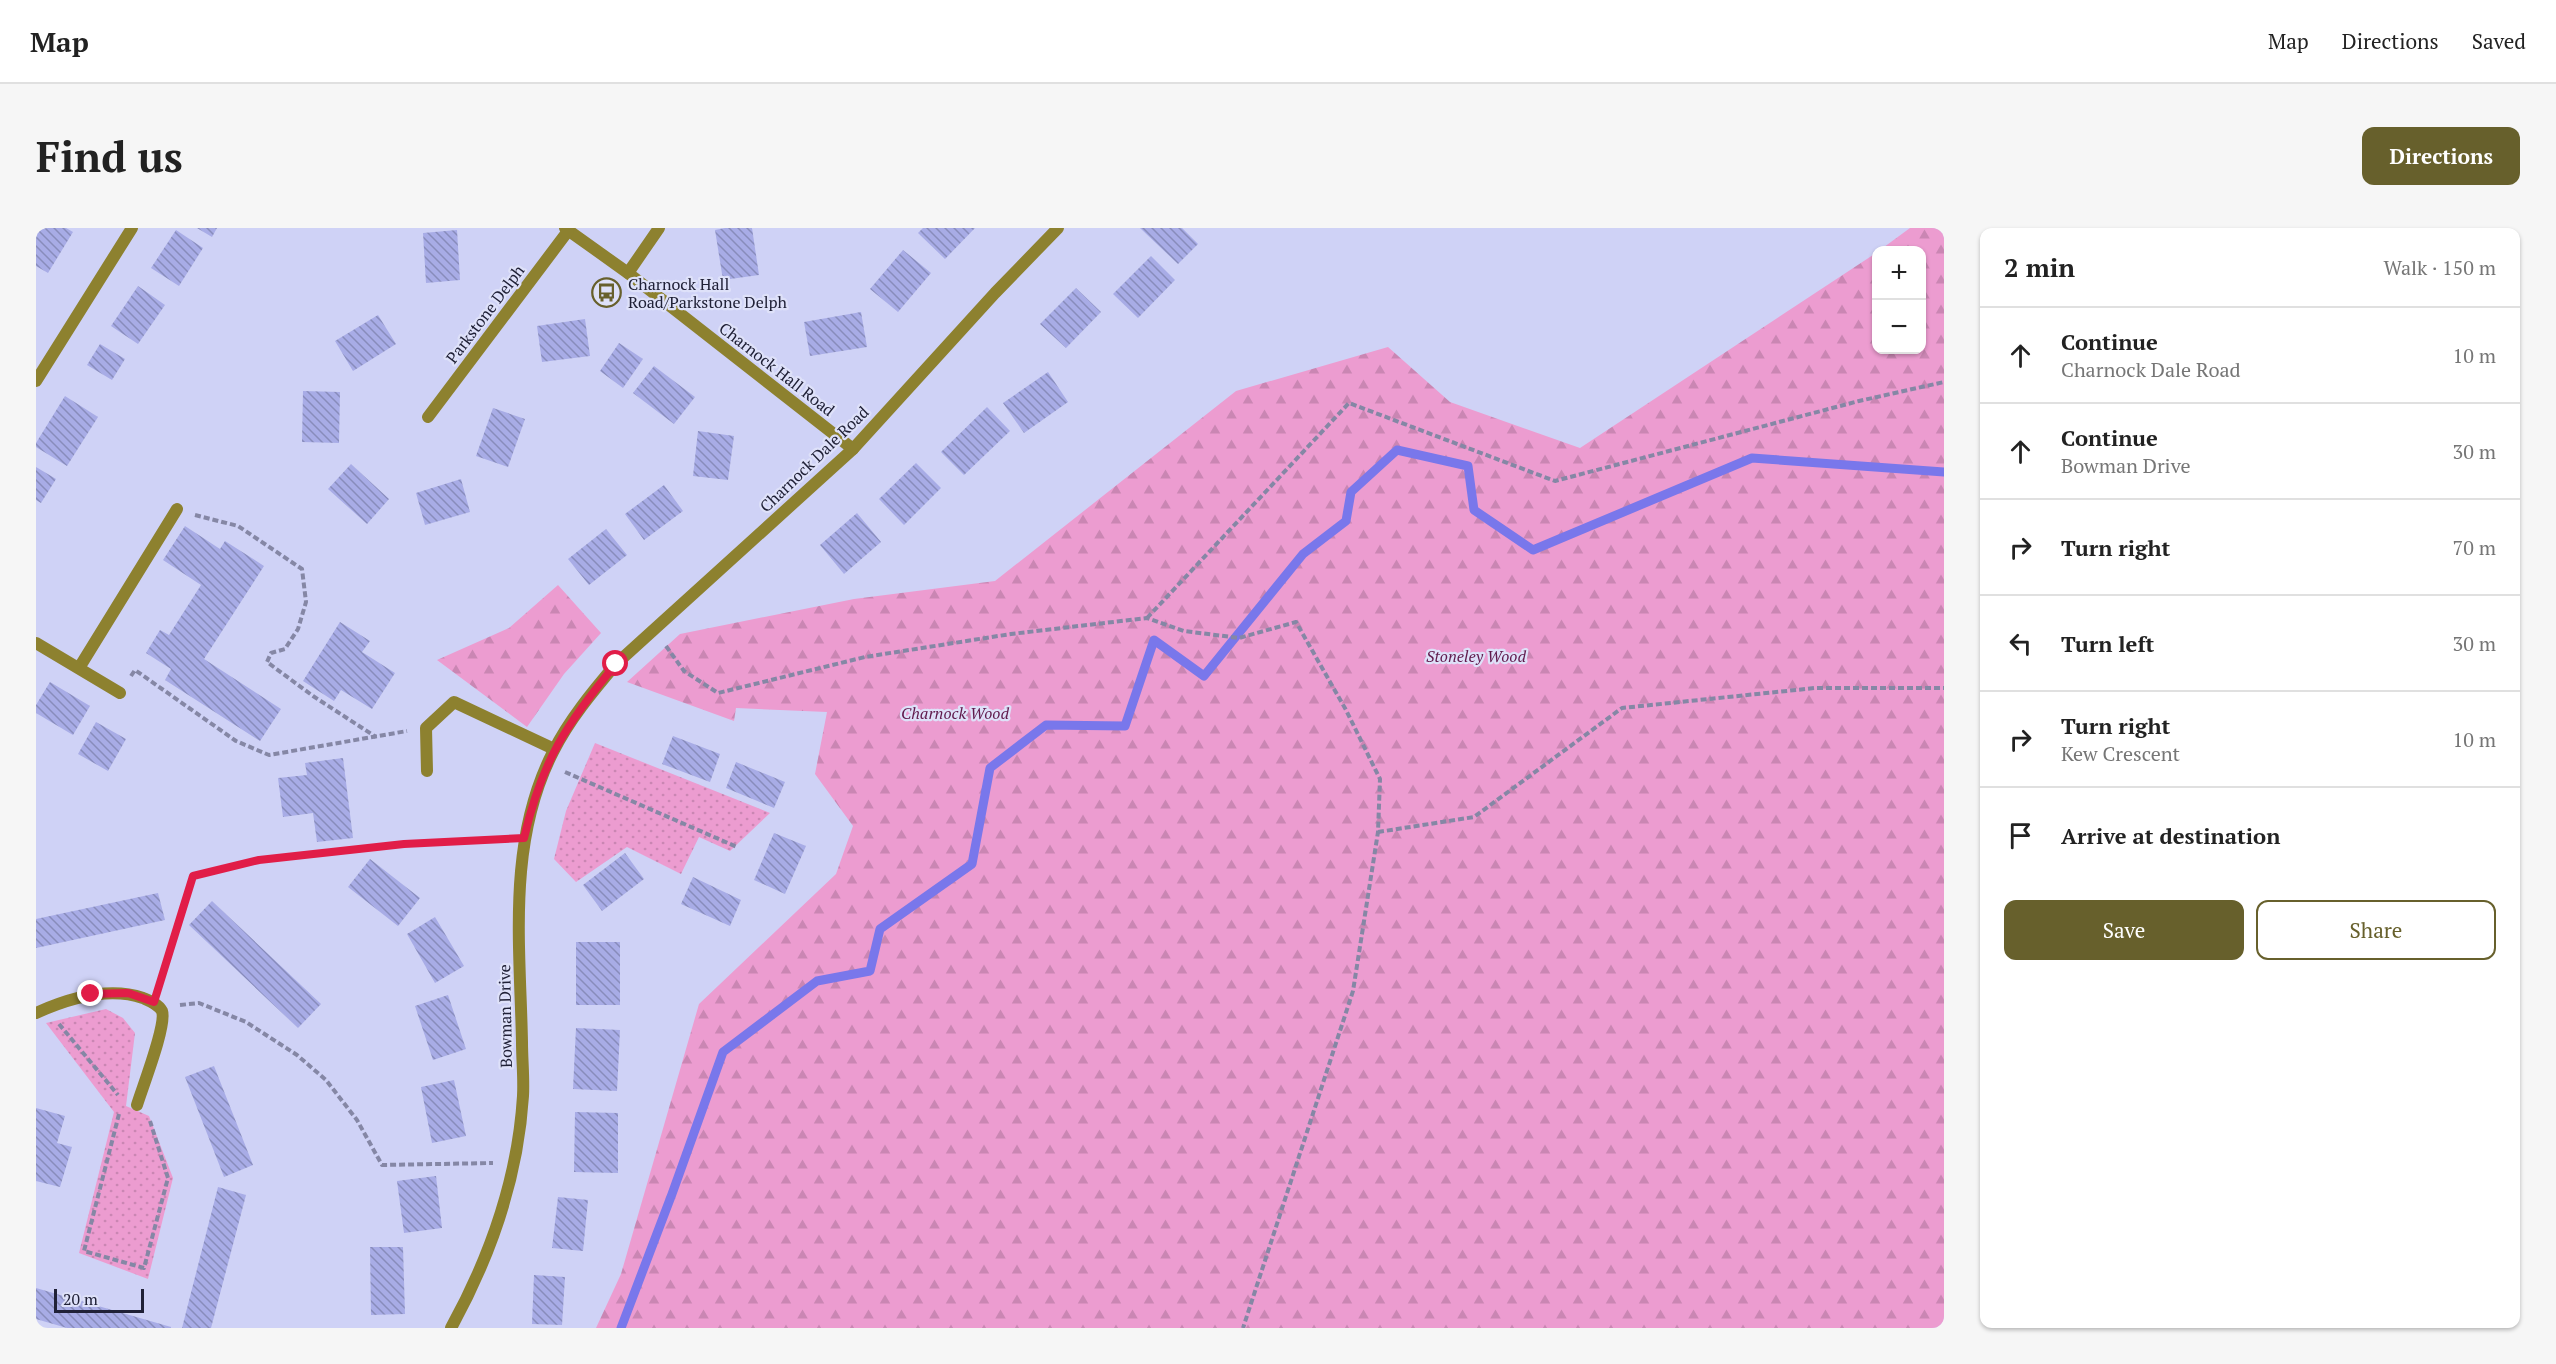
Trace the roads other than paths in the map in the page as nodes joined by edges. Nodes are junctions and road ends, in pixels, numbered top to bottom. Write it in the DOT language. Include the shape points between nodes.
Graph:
graph roads {
  1 [pos="132,228"];
  2 [pos="659,228"];
  3 [pos="1059,228"];
  4 [pos="567,230"];
  5 [pos="628,273"];
  6 [pos="36,381"];
  7 [pos="428,417"];
  8 [pos="853,449"];
  9 [pos="177,509"];
  10 [pos="36,643"];
  11 [pos="79,668"];
  12 [pos="120,693"];
  13 [pos="582,705"];
  14 [pos="554,749"];
  15 [pos="427,771"];
  16 [pos="41,1011"];
  17 [pos="136,1105"];
  18 [pos="451,1328"];
  1 -- 6 [label="street"];
  2 -- 5 [label="street"];
  3 -- 8 [label="street, Charnock Dale Road"];
  4 -- 5 [label="street, Charnock Hall Road"];
  4 -- 7 [label="street, Parkstone Delph"];
  5 -- 8 [label="street, Charnock Hall Road"];
  8 -- 13 [label="street, Charnock Dale Road" via="654,628 616,664"];
  9 -- 11 [label="street"];
  10 -- 11 [label="street"];
  11 -- 12 [label="street"];
  13 -- 14 [label="street, Bowman Drive"];
  14 -- 15 [label="street" via="454,702 426,728"];
  14 -- 18 [label="street, Bowman Drive" via="533,800 519,883 523,1095 515,1163 494,1232"];
  16 -- 17 [label="street" via="91,994 128,993 158,1007 162,1027"];
}
